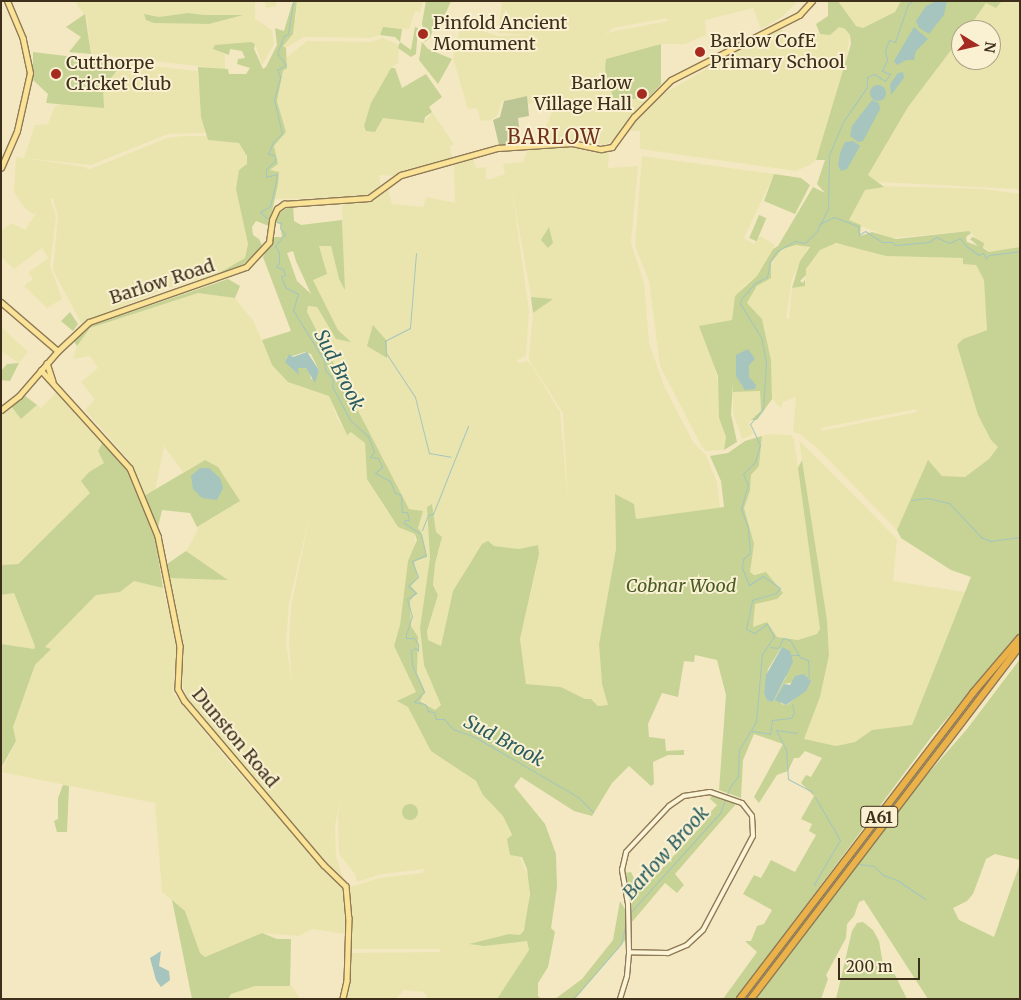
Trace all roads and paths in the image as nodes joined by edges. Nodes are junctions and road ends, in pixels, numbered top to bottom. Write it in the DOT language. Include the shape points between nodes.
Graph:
graph roads {
  1 [pos="7,1"];
  2 [pos="812,1"];
  3 [pos="1,168"];
  4 [pos="1,302"];
  5 [pos="58,351"];
  6 [pos="47,363"];
  7 [pos="42,370"];
  8 [pos="54,382"];
  9 [pos="1,410"];
  10 [pos="1020,638"];
  11 [pos="1020,646"];
  12 [pos="629,952"];
  13 [pos="343,999"];
  14 [pos="620,999"];
  15 [pos="740,999"];
  16 [pos="751,999"];
  1 -- 3 [label="main road" via="23,39 30,73 16,131"];
  2 -- 5 [label="main road, Barlow Road" via="799,16 761,32 662,88 612,147 602,149 554,143 480,151 456,161 400,175 369,198 284,204 277,209 272,220 264,250 238,272 159,295 89,322"];
  4 -- 5 [label="main road"];
  5 -- 6 [label="main road, Barlow Road"];
  6 -- 7 [label="main road, Barlow Road"];
  6 -- 8 [label="main road, Dunston Road"];
  7 -- 8 [label="main road, Dunston Road"];
  7 -- 9 [label="main road, Barlow Road" via="19,396"];
  8 -- 13 [label="main road, Dunston Road" via="126,461 158,536 180,646 177,679 181,695 324,866 346,886 349,918 347,981"];
  10 -- 15 [label="highway, A61" via="973,692"];
  11 -- 16 [label="highway, A61"];
  12 -- 12 [label="street" via="678,950 703,930 753,836 752,816 742,803 702,791 678,798 630,846 622,864 629,918"];
  12 -- 14 [label="street" via="627,976"];
}
